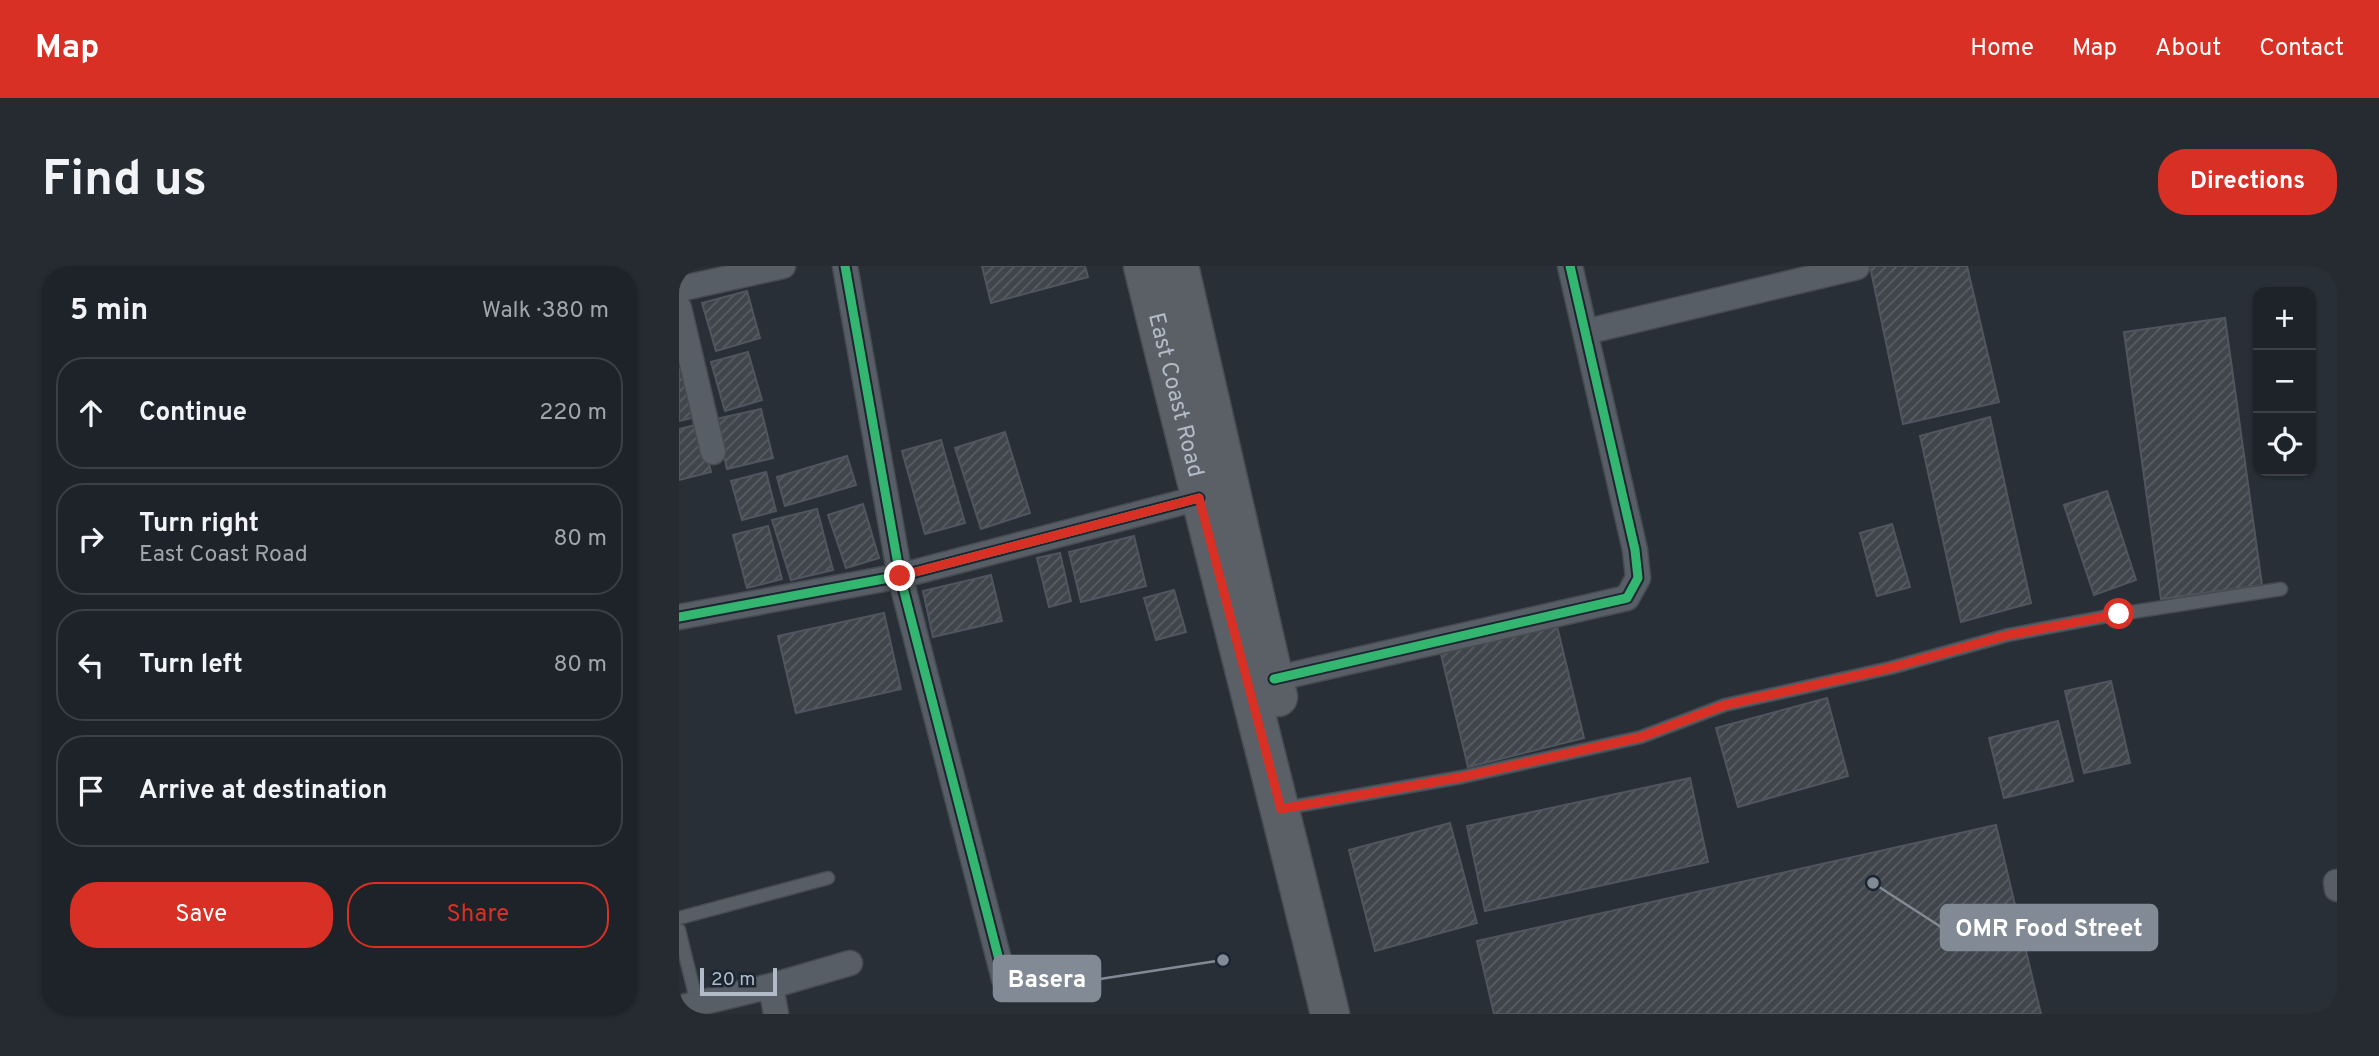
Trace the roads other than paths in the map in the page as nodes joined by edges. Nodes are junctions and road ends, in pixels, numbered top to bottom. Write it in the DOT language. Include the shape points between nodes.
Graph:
graph roads {
  1 [pos="783,266"];
  2 [pos="845,266"];
  3 [pos="1143,266"];
  4 [pos="1179,266"];
  5 [pos="1570,266"];
  6 [pos="1857,267"];
  7 [pos="679,289"];
  8 [pos="679,308"];
  9 [pos="1585,332"];
  10 [pos="713,452"];
  11 [pos="1199,498"];
  12 [pos="900,576"];
  13 [pos="2281,589"];
  14 [pos="679,617"];
  15 [pos="1274,679"];
  16 [pos="1292,807"];
  17 [pos="828,878"];
  18 [pos="679,918"];
  19 [pos="679,930"];
  20 [pos="850,963"];
  21 [pos="1004,979"];
  22 [pos="771,986"];
  23 [pos="688,1005"];
  24 [pos="776,1014"];
  25 [pos="1331,1014"];
  26 [pos="1352,1014"];
  1 -- 7 [label="street"];
  2 -- 12 [label="street"];
  3 -- 11 [label="main road, East Coast Road"];
  4 -- 15 [label="main road, East Coast Road"];
  5 -- 9 [label="street"];
  6 -- 9 [label="street"];
  8 -- 10 [label="street"];
  9 -- 15 [label="street" via="1636,550 1638,578 1627,598"];
  11 -- 12 [label="street"];
  11 -- 16 [label="main road, East Coast Road"];
  12 -- 14 [label="street"];
  12 -- 21 [label="street"];
  13 -- 16 [label="lane" via="2008,635 1890,668 1725,705 1641,737 1462,777"];
  15 -- 16 [label="main road, East Coast Road"];
  16 -- 25 [label="main road, East Coast Road"];
  16 -- 26 [label="main road, East Coast Road"];
  17 -- 18 [label="lane"];
  19 -- 23 [label="lane"];
  20 -- 22 [label="street"];
  22 -- 23 [label="street"];
  22 -- 24 [label="street"];
}
